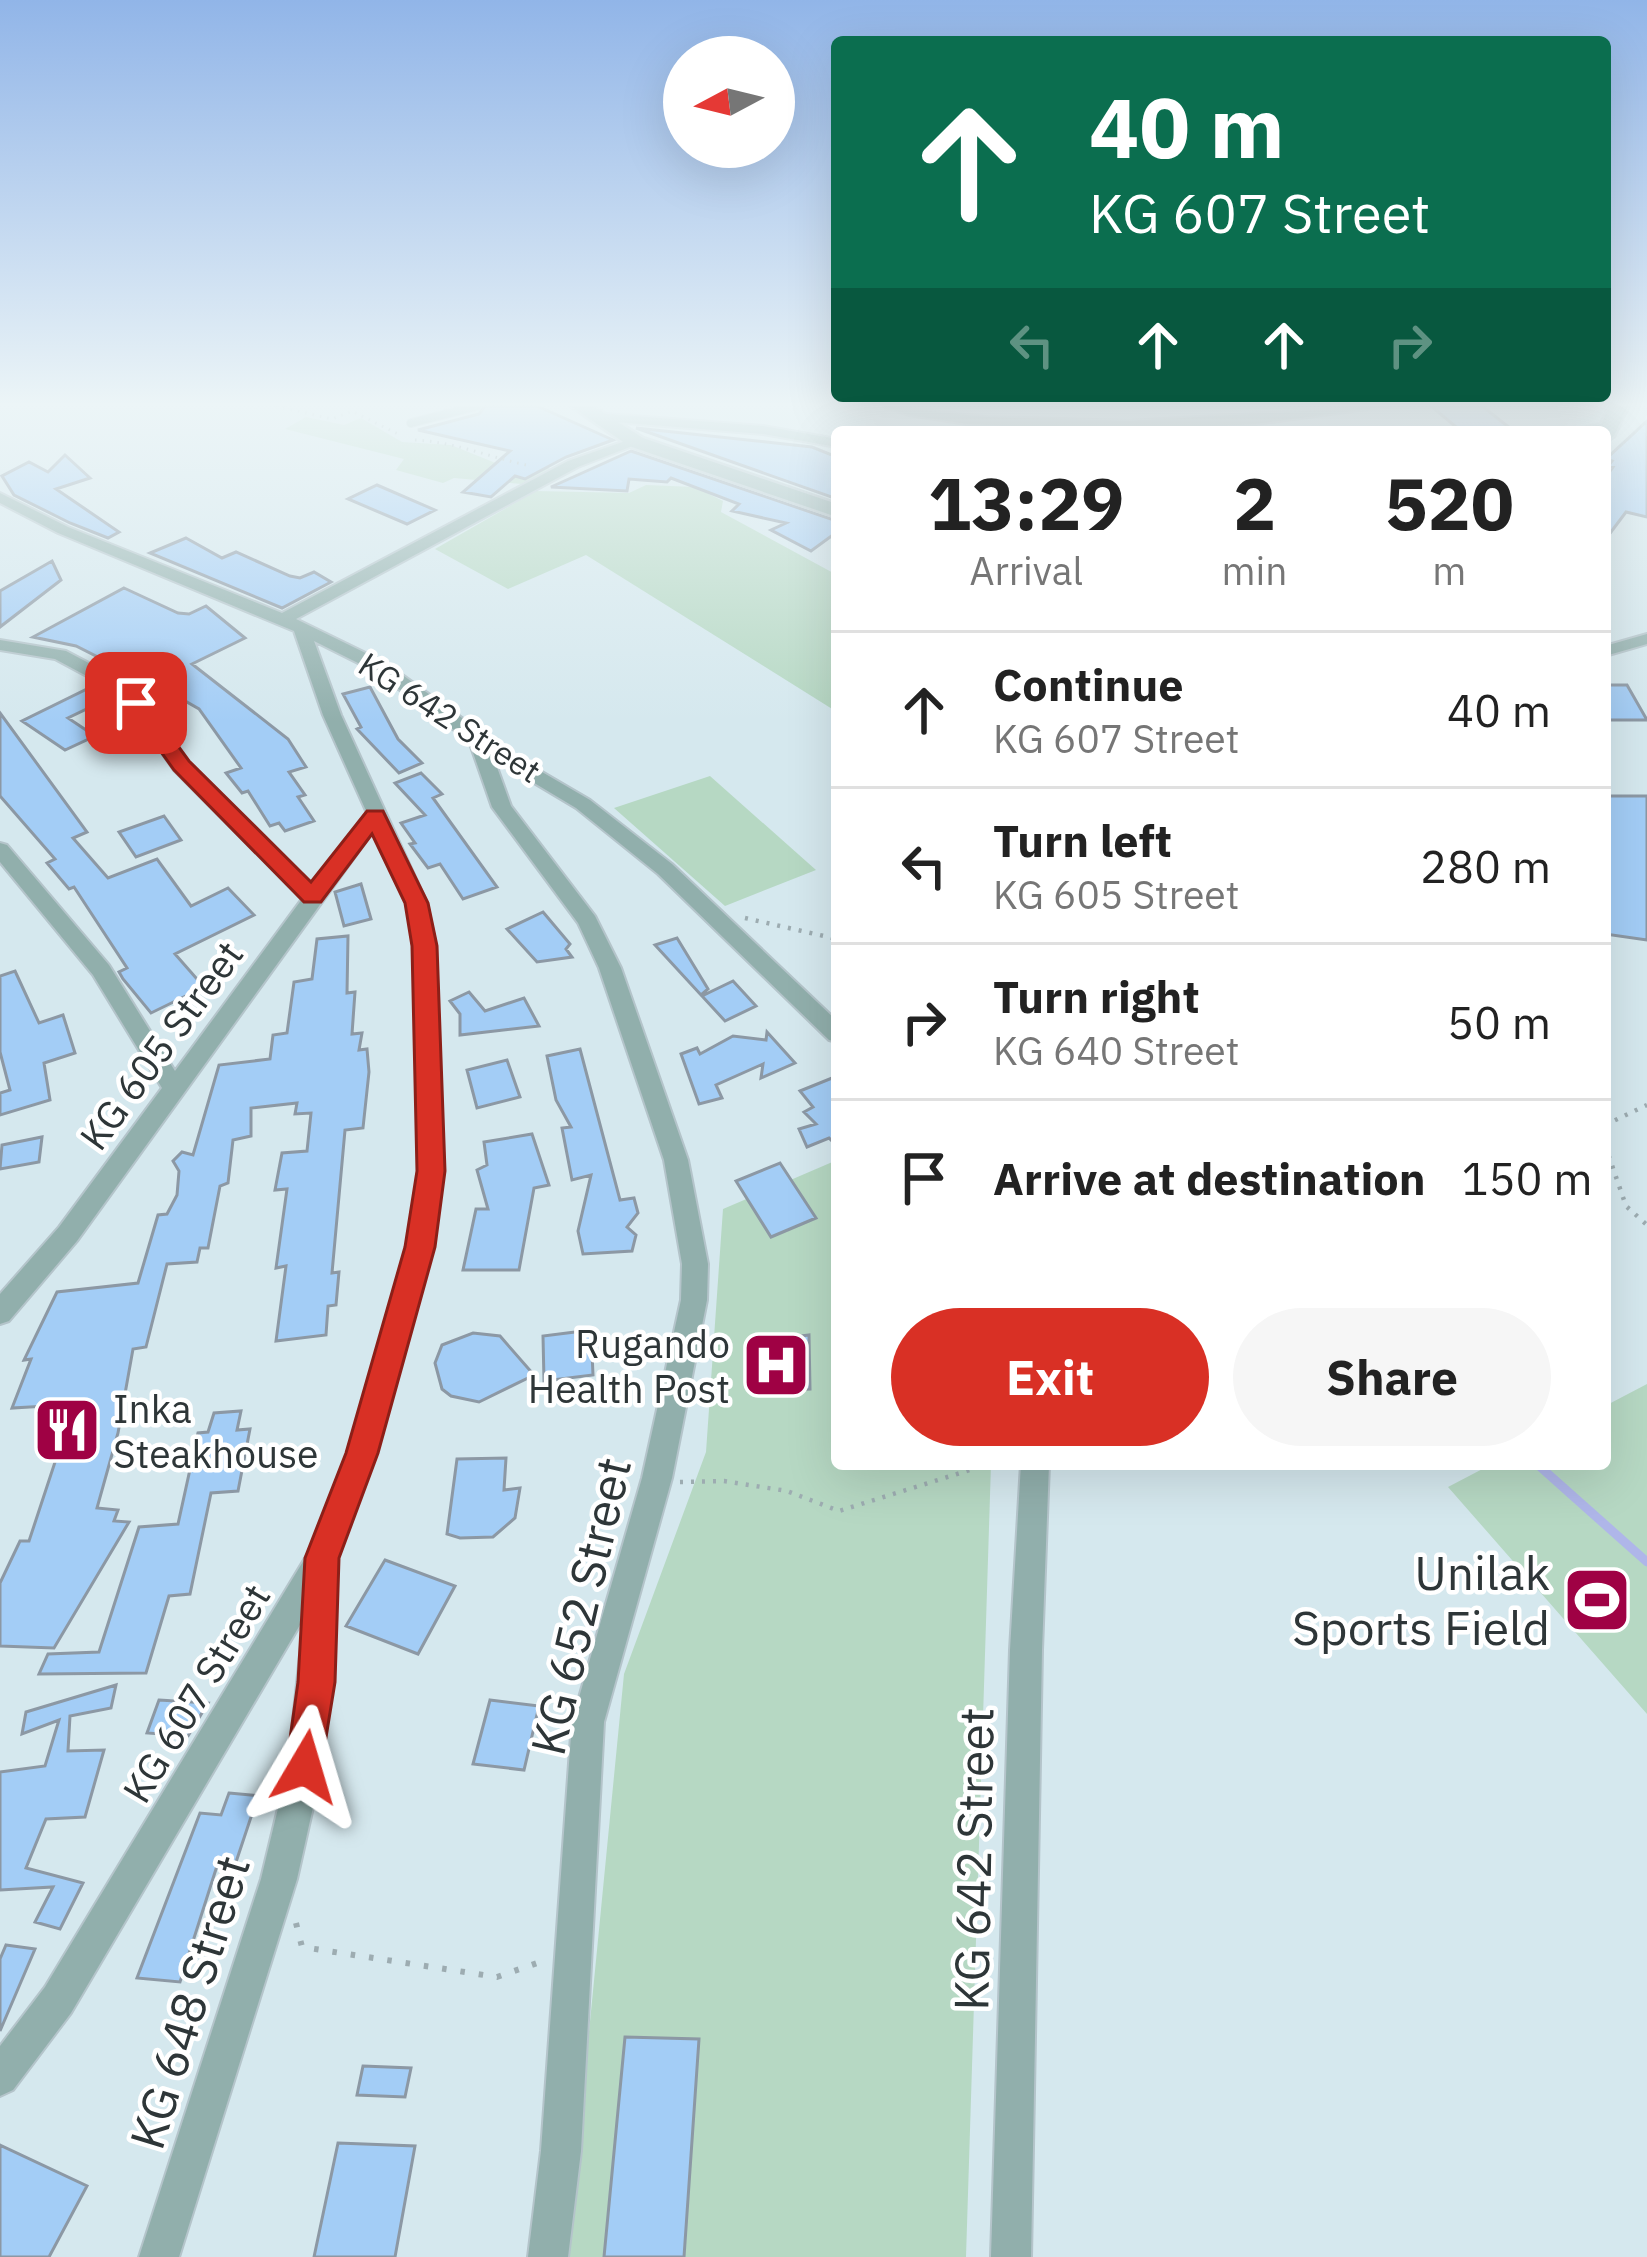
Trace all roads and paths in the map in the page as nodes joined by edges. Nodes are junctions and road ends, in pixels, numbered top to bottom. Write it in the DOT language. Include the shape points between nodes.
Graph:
graph roads {
  1 [pos="27,511"];
  2 [pos="490,511"];
  3 [pos="292,624"];
  4 [pos="1647,639"];
  5 [pos="0,645"];
  6 [pos="1611,649"];
  7 [pos="478,740"];
  8 [pos="375,815"];
  9 [pos="0,849"];
  10 [pos="313,897"];
  11 [pos="722,922"];
  12 [pos="831,937"];
  13 [pos="831,1028"];
  14 [pos="176,1090"];
  15 [pos="1647,1106"];
  16 [pos="1611,1117"];
  17 [pos="1615,1119"];
  18 [pos="1611,1121"];
  19 [pos="1611,1162"];
  20 [pos="1647,1225"];
  21 [pos="0,1313"];
  22 [pos="970,1470"];
  23 [pos="1035,1470"];
  24 [pos="657,1478"];
  25 [pos="322,1558"];
  26 [pos="279,1879"];
  27 [pos="574,1951"];
  28 [pos="0,2077"];
  29 [pos="160,2257"];
  30 [pos="548,2257"];
  31 [pos="1011,2257"];
  1 -- 3 [label="street, KG 642 Street"];
  2 -- 3 [label="street"];
  3 -- 7 [label="street, KG 642 Street" via="380,667"];
  3 -- 8 [label="street, KG 607 Street"];
  4 -- 6 [label="street"];
  5 -- 10 [label="street" via="60,655 115,684 182,766"];
  7 -- 11 [label="street, KG 642 Street" via="583,804"];
  7 -- 24 [label="street, KG 652 Street" via="502,807 588,921 676,1160 694,1300"];
  8 -- 10 [label="street, KG 605 Street"];
  8 -- 25 [label="street, KG 607 Street" via="417,903 424,946 431,1171 399,1331"];
  9 -- 14 [label="street" via="101,970"];
  10 -- 14 [label="street, KG 605 Street"];
  11 -- 12 [label="path" via="754,916"];
  11 -- 13 [label="street, KG 642 Street"];
  14 -- 21 [label="street, KG 605 Street"];
  15 -- 17 [label="path"];
  16 -- 17 [label="path"];
  17 -- 18 [label="path"];
  19 -- 20 [label="path" via="1627,1206"];
  22 -- 24 [label="path" via="839,1511 787,1491"];
  23 -- 31 [label="street, KG 642 Street"];
  24 -- 27 [label="street, KG 652 Street" via="588,1722"];
  25 -- 26 [label="street, KG 648 Street" via="305,1767"];
  25 -- 28 [label="street, KG 607 Street" via="58,2000"];
  26 -- 27 [label="path" via="302,1947 496,1977"];
  26 -- 29 [label="street, KG 648 Street"];
  27 -- 30 [label="street, KG 652 Street"];
}
